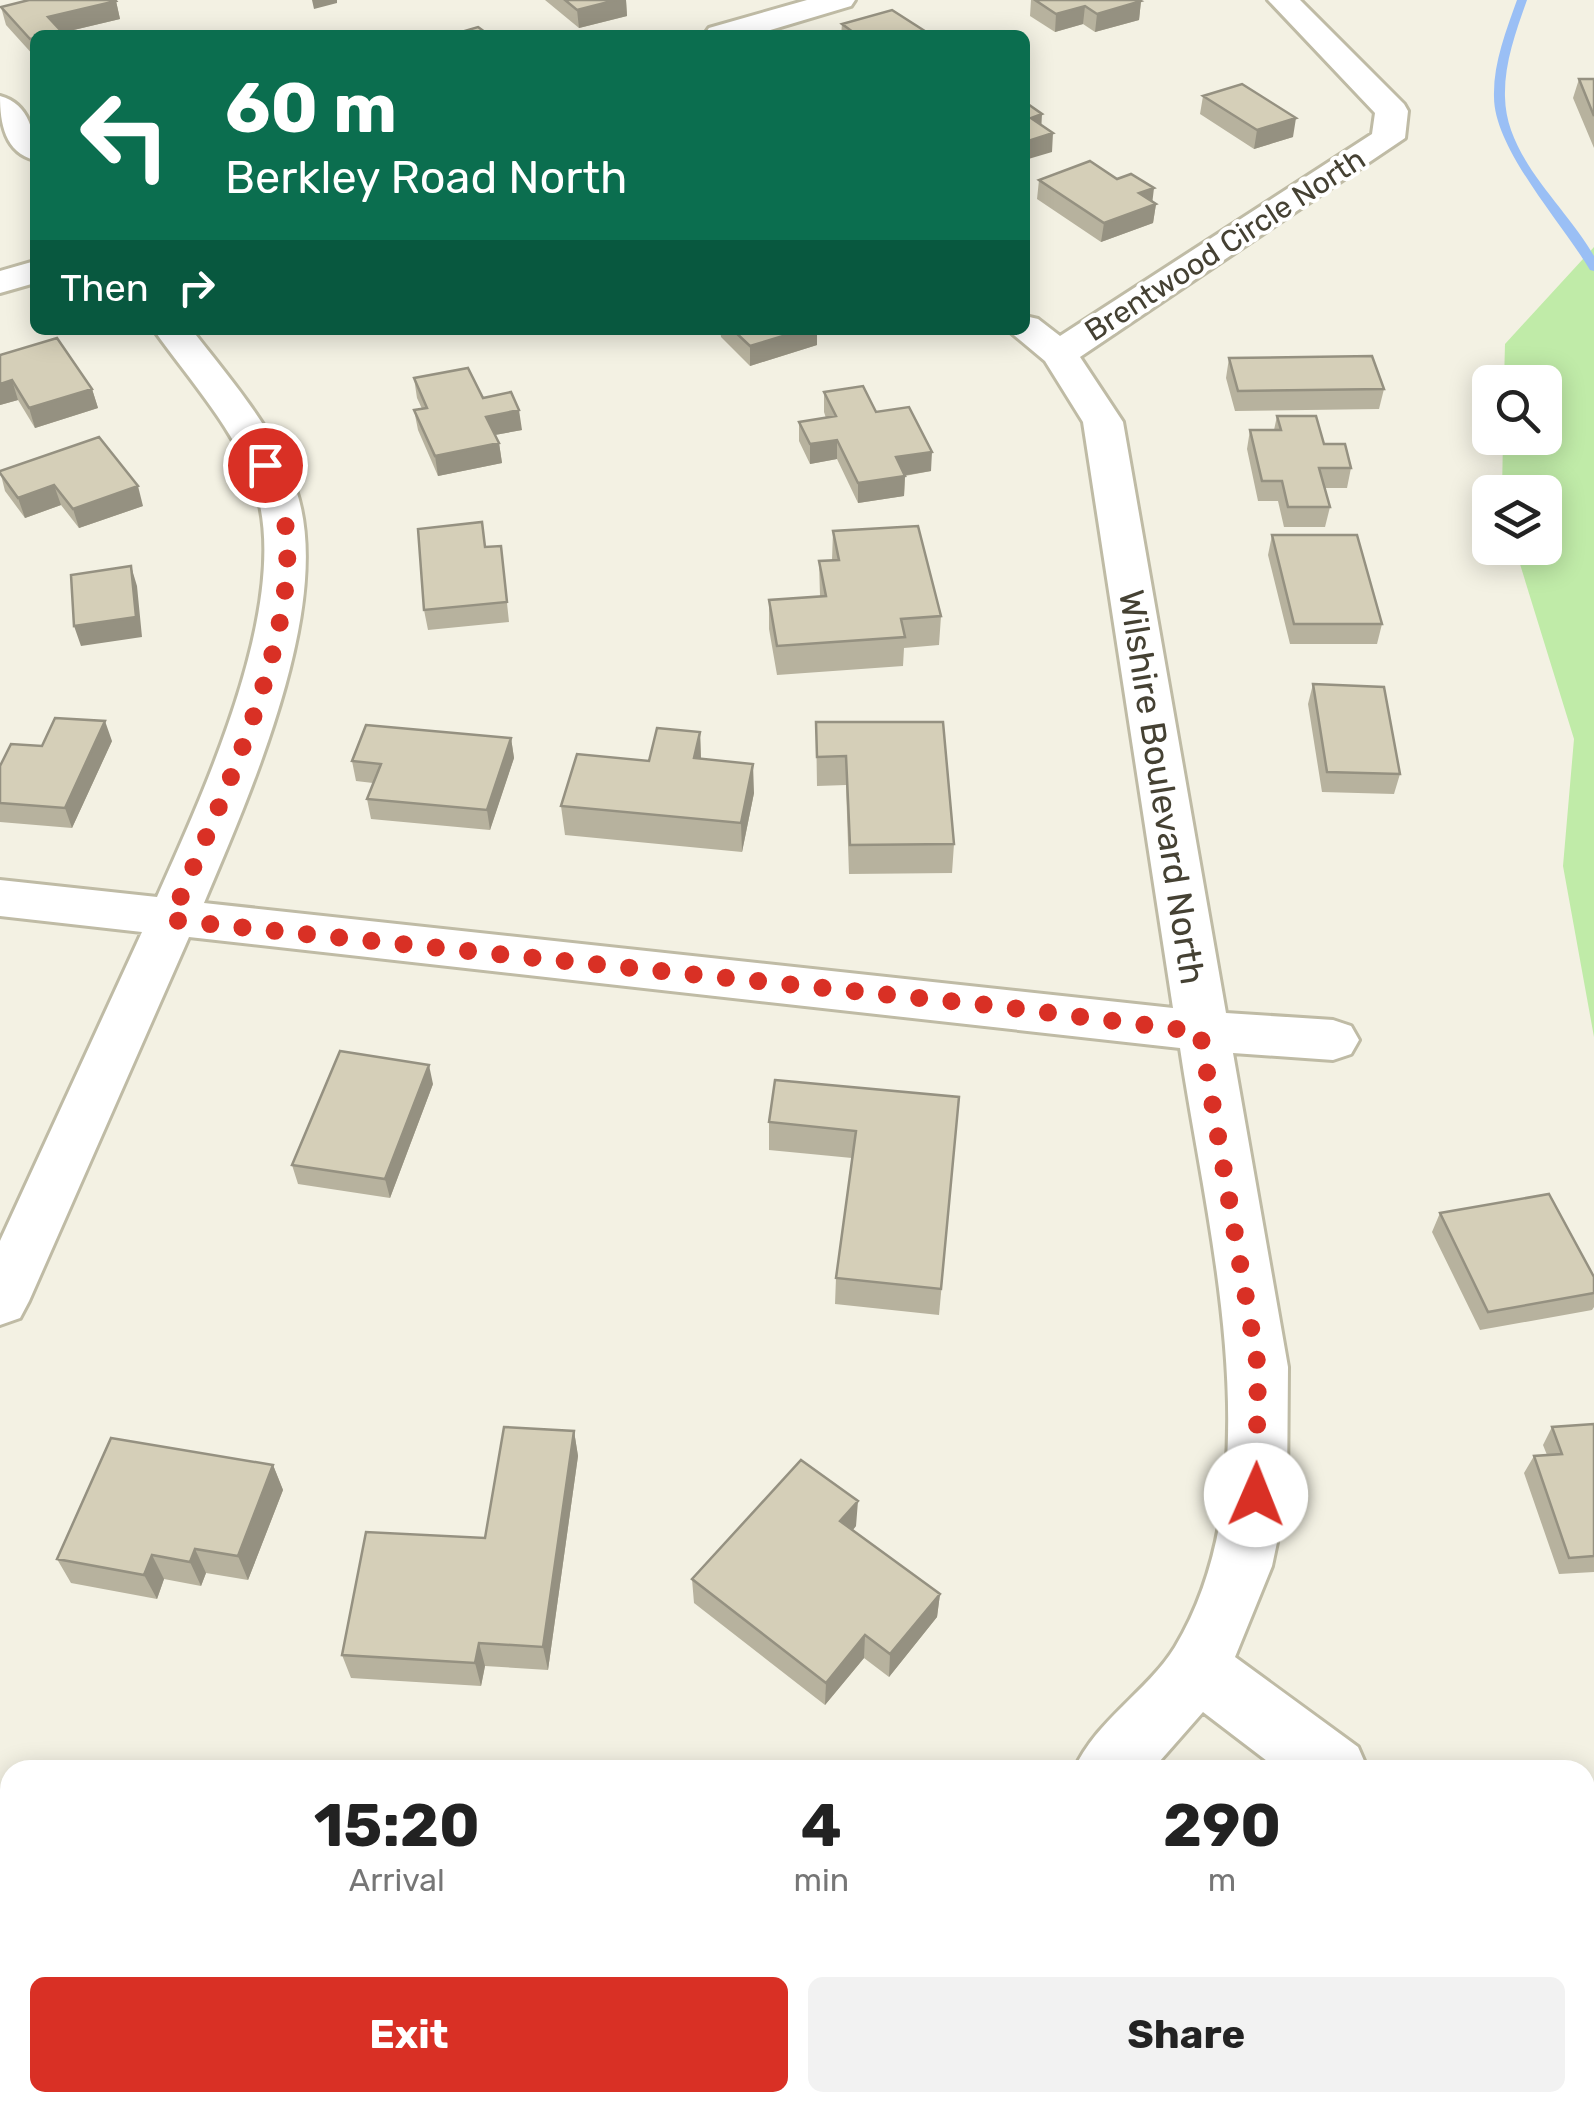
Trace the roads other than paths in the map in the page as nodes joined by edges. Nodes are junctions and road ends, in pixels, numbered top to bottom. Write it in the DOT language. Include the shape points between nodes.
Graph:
graph roads {
  1 [pos="840,0"];
  2 [pos="1283,0"];
  3 [pos="737,30"];
  4 [pos="0,106"];
  5 [pos="30,144"];
  6 [pos="30,273"];
  7 [pos="0,282"];
  8 [pos="176,335"];
  9 [pos="1042,340"];
  10 [pos="0,898"];
  11 [pos="171,920"];
  12 [pos="1200,1032"];
  13 [pos="1333,1040"];
  14 [pos="0,1301"];
  15 [pos="1198,1669"];
  16 [pos="1117,1760"];
  17 [pos="1321,1760"];
  1 -- 3 [label="street"];
  2 -- 9 [label="street, Brentwood Circle North" via="1392,111 1388,138"];
  4 -- 5 [label="street"];
  6 -- 7 [label="street"];
  8 -- 11 [label="street" via="265,465 282,510 285,568 275,646"];
  9 -- 12 [label="street, Wilshire Boulevard North" via="1103,422"];
  10 -- 11 [label="street"];
  11 -- 12 [label="street"];
  11 -- 14 [label="street"];
  12 -- 13 [label="street"];
  12 -- 15 [label="street, Wilshire Boulevard North" via="1258,1367 1256,1495 1240,1566"];
  15 -- 16 [label="street, Wilshire Boulevard North"];
  15 -- 17 [label="street"];
}
